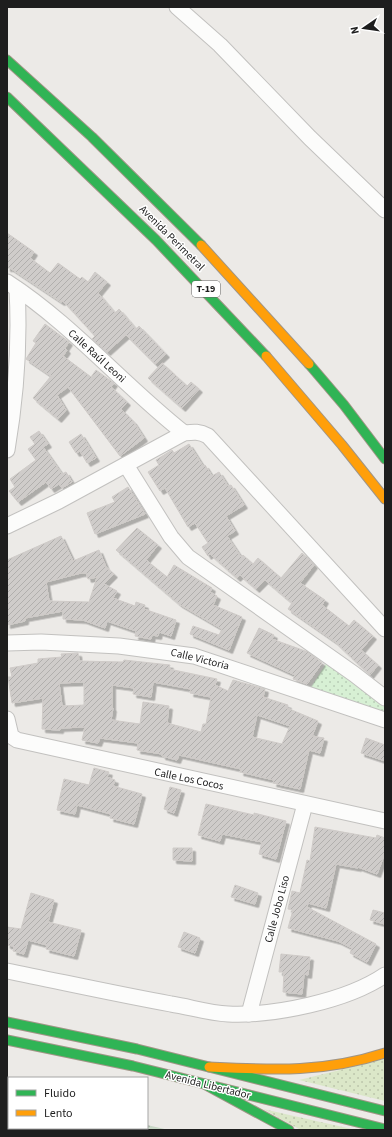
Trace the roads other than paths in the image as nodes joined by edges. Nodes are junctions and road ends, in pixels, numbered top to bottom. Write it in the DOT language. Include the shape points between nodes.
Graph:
graph roads {
  1 [pos="177,7"];
  2 [pos="7,60"];
  3 [pos="7,97"];
  4 [pos="385,210"];
  5 [pos="12,285"];
  6 [pos="11,393"];
  7 [pos="184,434"];
  8 [pos="7,450"];
  9 [pos="385,459"];
  10 [pos="126,465"];
  11 [pos="385,499"];
  12 [pos="7,526"];
  13 [pos="385,629"];
  14 [pos="7,643"];
  15 [pos="385,698"];
  16 [pos="7,719"];
  17 [pos="385,720"];
  18 [pos="305,804"];
  19 [pos="385,821"];
  20 [pos="7,971"];
  21 [pos="385,975"];
  22 [pos="249,1014"];
  23 [pos="7,1022"];
  24 [pos="7,1040"];
  25 [pos="385,1053"];
  26 [pos="209,1067"];
  27 [pos="204,1084"];
  28 [pos="385,1111"];
  29 [pos="385,1129"];
  30 [pos="289,1130"];
  1 -- 4 [label="street" via="220,45 310,138"];
  2 -- 9 [label="main road, Avenida Perimetral / T-19" via="101,146 208,252 330,388"];
  3 -- 11 [label="main road, Avenida Perimetral / T-19" via="189,271 280,372"];
  5 -- 6 [label="street" via="19,324"];
  5 -- 7 [label="street, Calle Raúl Leoni" via="45,310"];
  6 -- 8 [label="street"];
  7 -- 10 [label="street"];
  7 -- 13 [label="street" via="196,432 208,436"];
  10 -- 12 [label="street"];
  10 -- 15 [label="street" via="171,537 188,557"];
  14 -- 17 [label="street, Calle Victoria" via="41,642 125,647 194,656"];
  16 -- 18 [label="street, Calle Los Cocos" via="11,736 16,740"];
  18 -- 19 [label="street, Calle Los Cocos"];
  18 -- 22 [label="street, Calle Jobo Liso"];
  20 -- 22 [label="street" via="225,1014"];
  21 -- 22 [label="street" via="367,986 336,997 281,1010"];
  23 -- 26 [label="main road, Avenida Libertador"];
  24 -- 27 [label="main road, Avenida Libertador" via="133,1066"];
  25 -- 26 [label="main road" via="346,1065 317,1070"];
  26 -- 28 [label="main road, Avenida Libertador"];
  27 -- 29 [label="main road, Avenida Libertador"];
  27 -- 30 [label="main road"];
}
